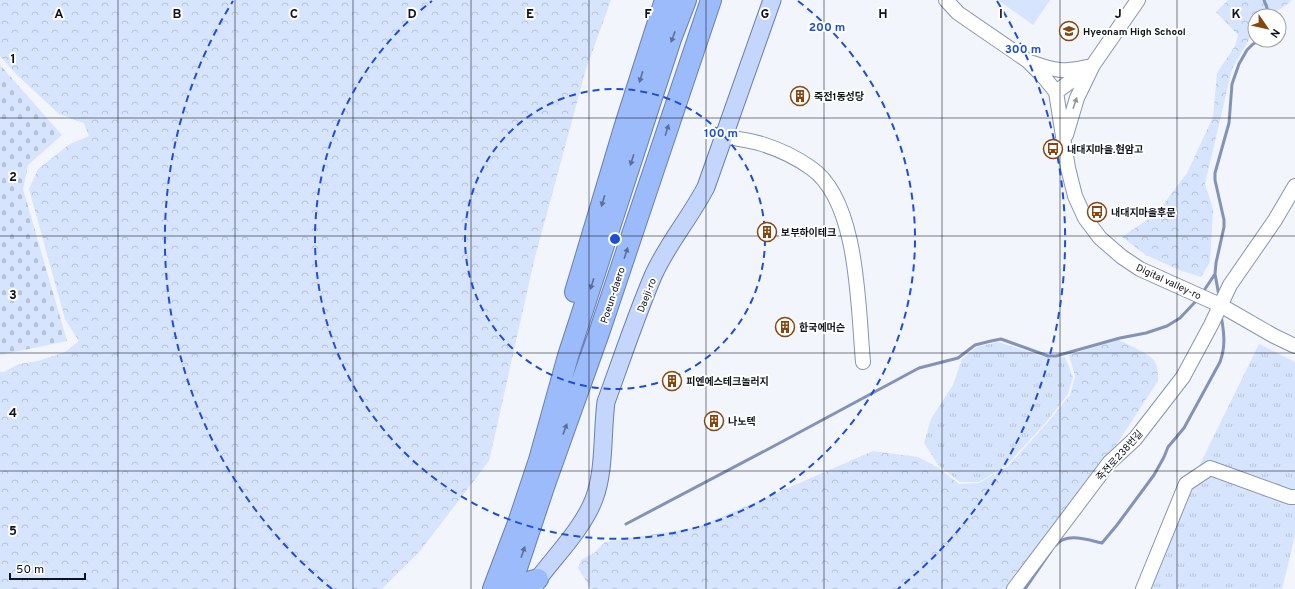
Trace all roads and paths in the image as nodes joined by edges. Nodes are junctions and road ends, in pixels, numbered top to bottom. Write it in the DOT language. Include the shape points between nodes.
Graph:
graph roads {
  1 [pos="665,0"];
  2 [pos="686,0"];
  3 [pos="711,0"];
  4 [pos="772,0"];
  5 [pos="946,0"];
  6 [pos="1138,0"];
  7 [pos="1028,61"];
  8 [pos="1093,65"];
  9 [pos="1056,92"];
  10 [pos="724,136"];
  11 [pos="1064,141"];
  12 [pos="1295,186"];
  13 [pos="1220,306"];
  14 [pos="1295,346"];
  15 [pos="863,362"];
  16 [pos="1295,497"];
  17 [pos="518,524"];
  18 [pos="532,586"];
  19 [pos="493,589"];
  20 [pos="510,589"];
  21 [pos="1014,589"];
  22 [pos="1143,589"];
  1 -- 17 [label="highway, one-way" via="553,366"];
  2 -- 17 [label="highway, one-way" via="570,349"];
  20 -- 3 [label="highway, Poeun-daero, one-way"];
  4 -- 10 [label="main road, Daeji-ro"];
  5 -- 7 [label="street, Digital valley-ro" via="958,13"];
  6 -- 8 [label="street"];
  7 -- 8 [label="street" via="1065,71"];
  7 -- 9 [label="street, Digital valley-ro"];
  8 -- 9 [label="street"];
  11 -- 8 [label="street, one-way" via="1077,98"];
  9 -- 11 [label="street, Digital valley-ro"];
  10 -- 15 [label="street" via="762,144 789,156 812,168 829,186 843,214 851,243"];
  10 -- 18 [label="main road, Daeji-ro" via="696,207 675,236 653,276 606,402 601,469 594,498 580,524"];
  11 -- 13 [label="street, Digital valley-ro" via="1075,196 1085,218 1100,238 1140,270"];
  12 -- 13 [label="street, 죽전로238번길" via="1230,285"];
  13 -- 14 [label="street, Digital valley-ro"];
  13 -- 21 [label="street, 죽전로238번길" via="1183,377 1135,439 1108,463"];
  16 -- 22 [label="street" via="1210,468 1186,484"];
  17 -- 19 [label="highway"];
}
